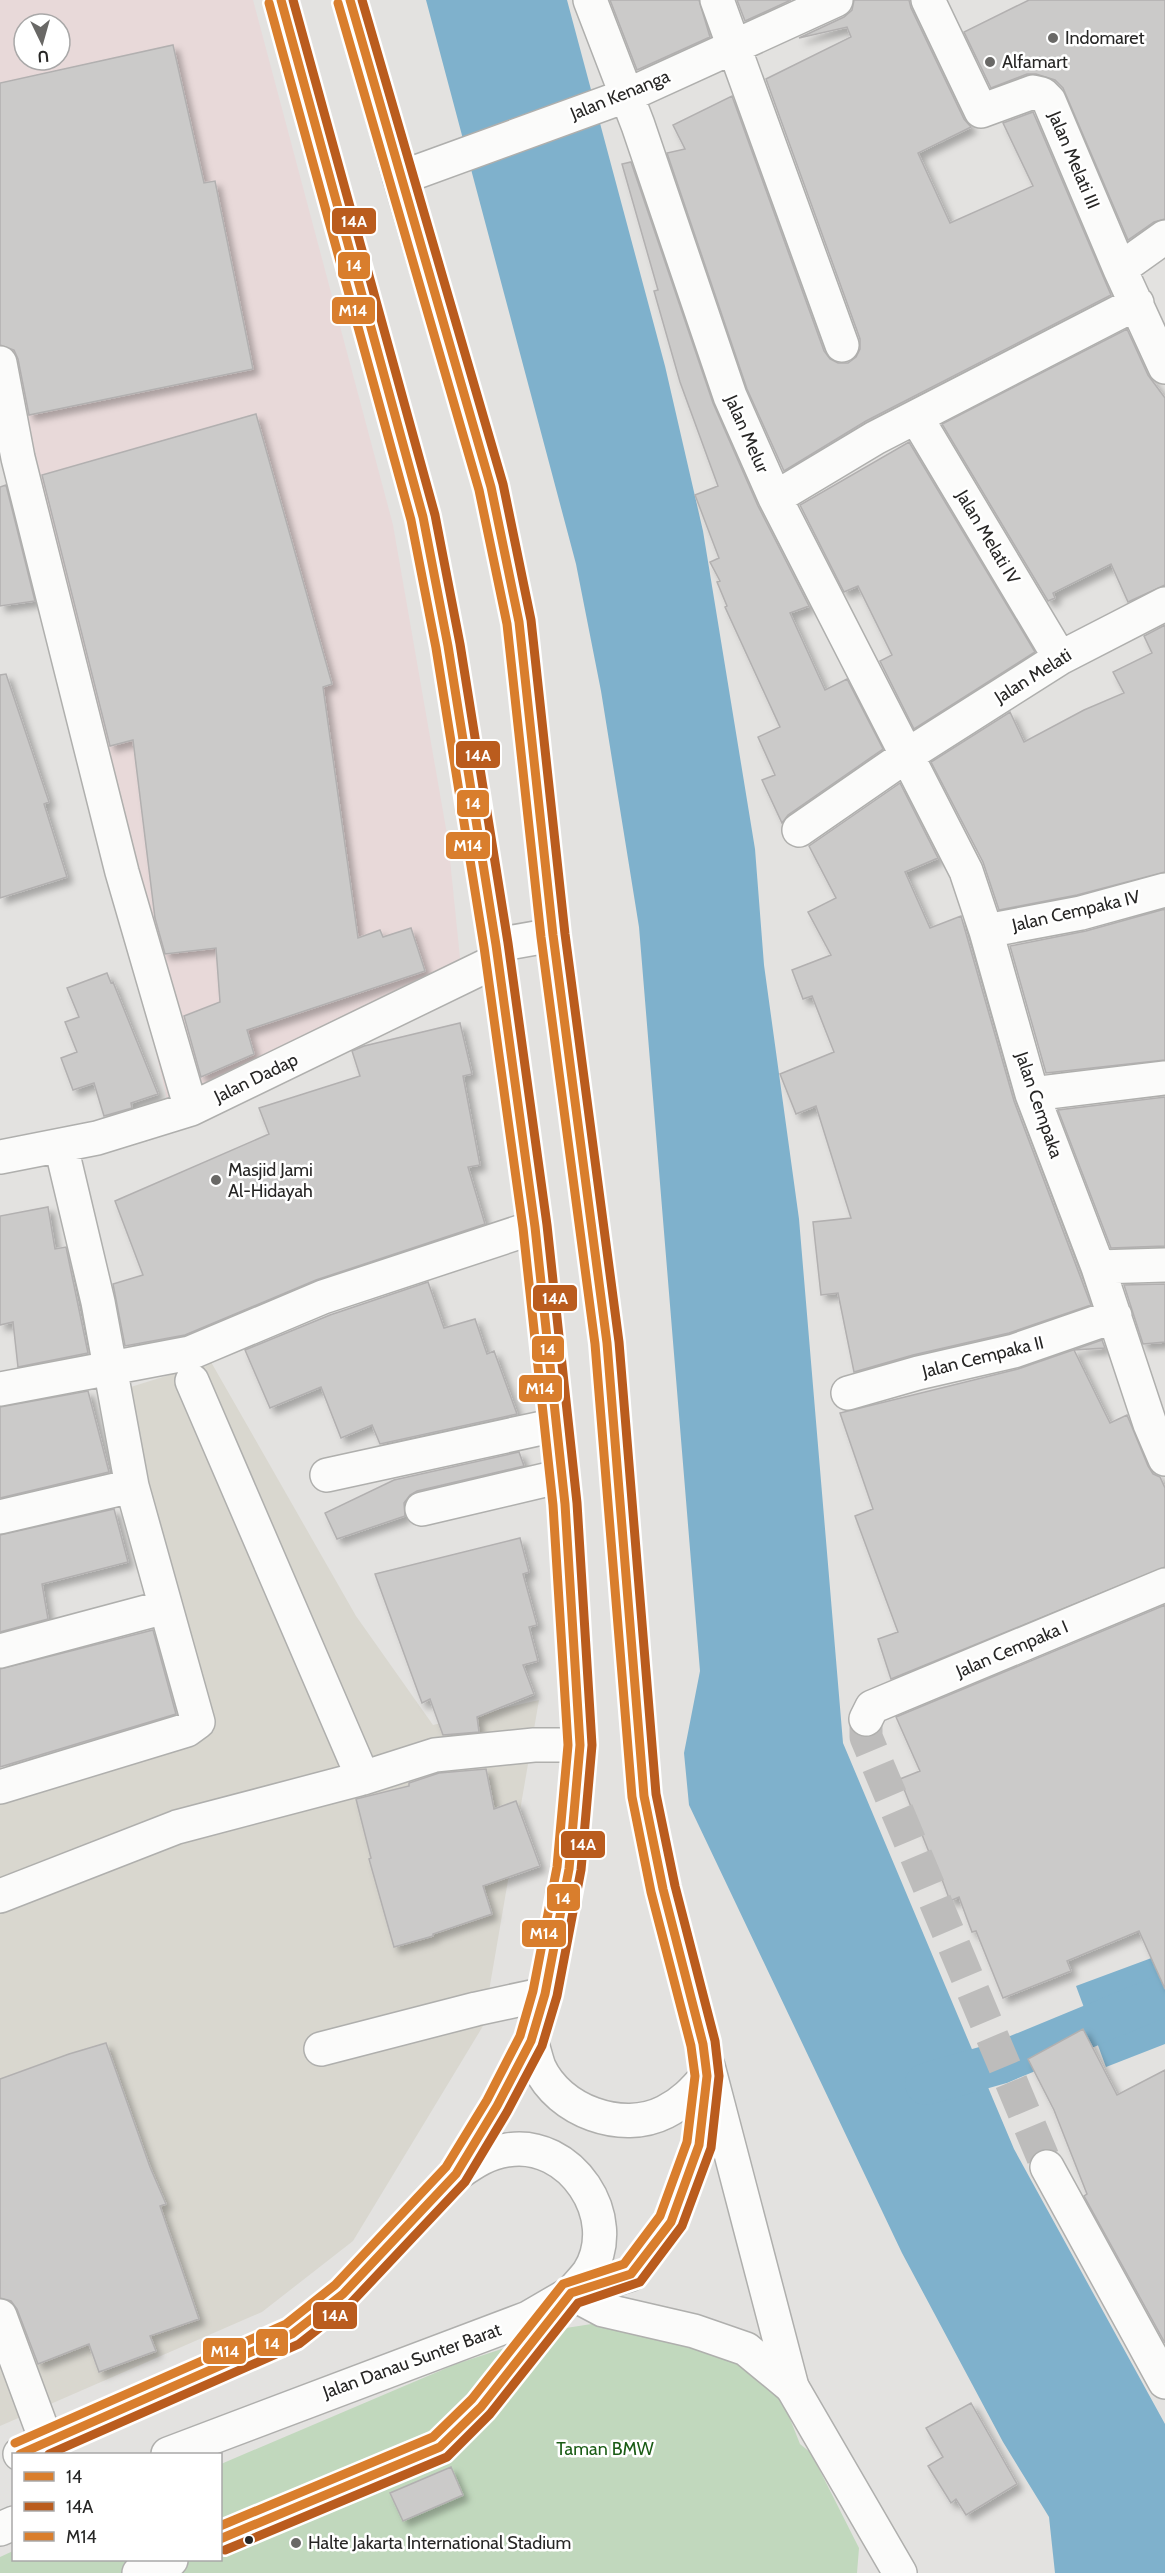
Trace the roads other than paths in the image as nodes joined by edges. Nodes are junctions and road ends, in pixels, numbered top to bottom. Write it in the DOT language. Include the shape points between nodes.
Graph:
graph roads {
  1 [pos="281,0"];
  2 [pos="350,0"];
  3 [pos="590,0"];
  4 [pos="717,0"];
  5 [pos="836,0"];
  6 [pos="928,0"];
  7 [pos="734,46"];
  8 [pos="615,99"];
  9 [pos="399,178"];
  10 [pos="1165,237"];
  11 [pos="1120,269"];
  12 [pos="1137,303"];
  13 [pos="842,345"];
  14 [pos="0,363"];
  15 [pos="1165,367"];
  16 [pos="916,417"];
  17 [pos="775,498"];
  18 [pos="1165,604"];
  19 [pos="1060,658"];
  20 [pos="906,756"];
  21 [pos="798,830"];
  22 [pos="1165,890"];
  23 [pos="986,931"];
  24 [pos="553,935"];
  25 [pos="497,952"];
  26 [pos="1165,1078"];
  27 [pos="1032,1094"];
  28 [pos="191,1109"];
  29 [pos="61,1146"];
  30 [pos="0,1157"];
  31 [pos="535,1227"];
  32 [pos="1165,1265"];
  33 [pos="1098,1267"];
  34 [pos="1115,1316"];
  35 [pos="110,1369"];
  36 [pos="192,1381"];
  37 [pos="0,1389"];
  38 [pos="848,1393"];
  39 [pos="1158,1422"];
  40 [pos="556,1425"];
  41 [pos="1165,1459"];
  42 [pos="327,1475"];
  43 [pos="562,1476"];
  44 [pos="132,1486"];
  45 [pos="422,1509"];
  46 [pos="0,1516"];
  47 [pos="1165,1585"];
  48 [pos="165,1607"];
  49 [pos="0,1651"];
  50 [pos="866,1719"];
  51 [pos="580,1745"];
  52 [pos="363,1778"];
  53 [pos="0,1787"];
  54 [pos="0,1896"];
  55 [pos="544,1995"];
  56 [pos="531,2041"];
  57 [pos="703,2044"];
  58 [pos="321,2049"];
  59 [pos="707,2076"];
  60 [pos="1047,2167"];
  61 [pos="456,2174"];
  62 [pos="571,2293"];
  63 [pos="0,2316"];
  64 [pos="1165,2382"];
  65 [pos="792,2387"];
  66 [pos="33,2449"];
  67 [pos="171,2453"];
  68 [pos="222,2538"];
  69 [pos="166,2561"];
  70 [pos="139,2573"];
  71 [pos="900,2573"];
  1 -- 25 [label="street" via="423,517 448,646"];
  2 -- 9 [label="street, Jalan Danau Sunter Barat"];
  3 -- 8 [label="street, Jalan Melur"];
  4 -- 7 [label="street"];
  5 -- 7 [label="street, Jalan Kenanga"];
  6 -- 11 [label="street, Jalan Melati III" via="981,111 1034,92 1050,101"];
  7 -- 8 [label="street, Jalan Kenanga"];
  7 -- 13 [label="street"];
  8 -- 9 [label="street, Jalan Kenanga"];
  8 -- 17 [label="street, Jalan Melur" via="730,396"];
  9 -- 24 [label="street, Jalan Danau Sunter Barat" via="491,487 519,622"];
  10 -- 11 [label="street"];
  11 -- 12 [label="street, Jalan Melati III"];
  12 -- 15 [label="street, Jalan Melati III"];
  12 -- 16 [label="street"];
  14 -- 28 [label="street" via="18,458 119,860"];
  16 -- 17 [label="street"];
  16 -- 19 [label="street, Jalan Melati IV"];
  17 -- 20 [label="street, Jalan Melur"];
  18 -- 19 [label="street, Jalan Melati"];
  19 -- 20 [label="street, Jalan Melati"];
  20 -- 21 [label="street, Jalan Melati"];
  20 -- 23 [label="street, Jalan Cempaka" via="966,871"];
  22 -- 23 [label="street, Jalan Cempaka IV" via="1081,914"];
  23 -- 27 [label="street, Jalan Cempaka"];
  24 -- 25 [label="street, Jalan Dadap"];
  24 -- 57 [label="street, Jalan Danau Sunter Barat" via="607,1343 644,1796 663,1889"];
  25 -- 28 [label="street, Jalan Dadap"];
  25 -- 31 [label="street"];
  26 -- 27 [label="street"];
  27 -- 33 [label="street, Jalan Cempaka"];
  28 -- 29 [label="street, Jalan Dadap"];
  29 -- 30 [label="street, Jalan Dadap"];
  29 -- 35 [label="street"];
  31 -- 35 [label="street" via="323,1297 190,1353"];
  31 -- 40 [label="street"];
  32 -- 33 [label="street"];
  33 -- 34 [label="street, Jalan Cempaka"];
  34 -- 38 [label="street, Jalan Cempaka II" via="1014,1351"];
  34 -- 39 [label="street, Jalan Cempaka"];
  35 -- 37 [label="street"];
  35 -- 44 [label="street"];
  36 -- 52 [label="street"];
  39 -- 41 [label="street, Jalan Cempaka"];
  40 -- 42 [label="street"];
  40 -- 43 [label="street"];
  43 -- 45 [label="street"];
  43 -- 51 [label="street"];
  44 -- 46 [label="street"];
  44 -- 48 [label="street"];
  47 -- 50 [label="street, Jalan Cempaka I" via="872,1707"];
  48 -- 49 [label="street"];
  48 -- 53 [label="street" via="197,1713 196,1725"];
  51 -- 52 [label="street" via="534,1745 435,1755"];
  51 -- 55 [label="street" via="569,1869"];
  52 -- 54 [label="street" via="177,1827"];
  55 -- 56 [label="street"];
  55 -- 58 [label="street"];
  56 -- 59 [label="street" via="540,2068 556,2091 579,2109 606,2119 636,2120 664,2113 688,2098"];
  56 -- 61 [label="street"];
  57 -- 59 [label="street, Jalan Danau Sunter Barat"];
  57 -- 65 [label="street"];
  59 -- 62 [label="street, Jalan Danau Sunter Barat" via="699,2145 670,2222 631,2274"];
  60 -- 64 [label="street"];
  61 -- 62 [label="street" via="480,2157 509,2149 538,2151 565,2164 586,2186 598,2213 599,2242 590,2271"];
  61 -- 66 [label="street" via="344,2294 292,2334"];
  62 -- 65 [label="street" via="603,2310 694,2331 746,2349"];
  62 -- 67 [label="street, Jalan Danau Sunter Barat" via="528,2318"];
  62 -- 68 [label="street" via="481,2407 440,2447"];
  63 -- 66 [label="street"];
  65 -- 71 [label="street"];
  69 -- 70 [label="street"];
}
